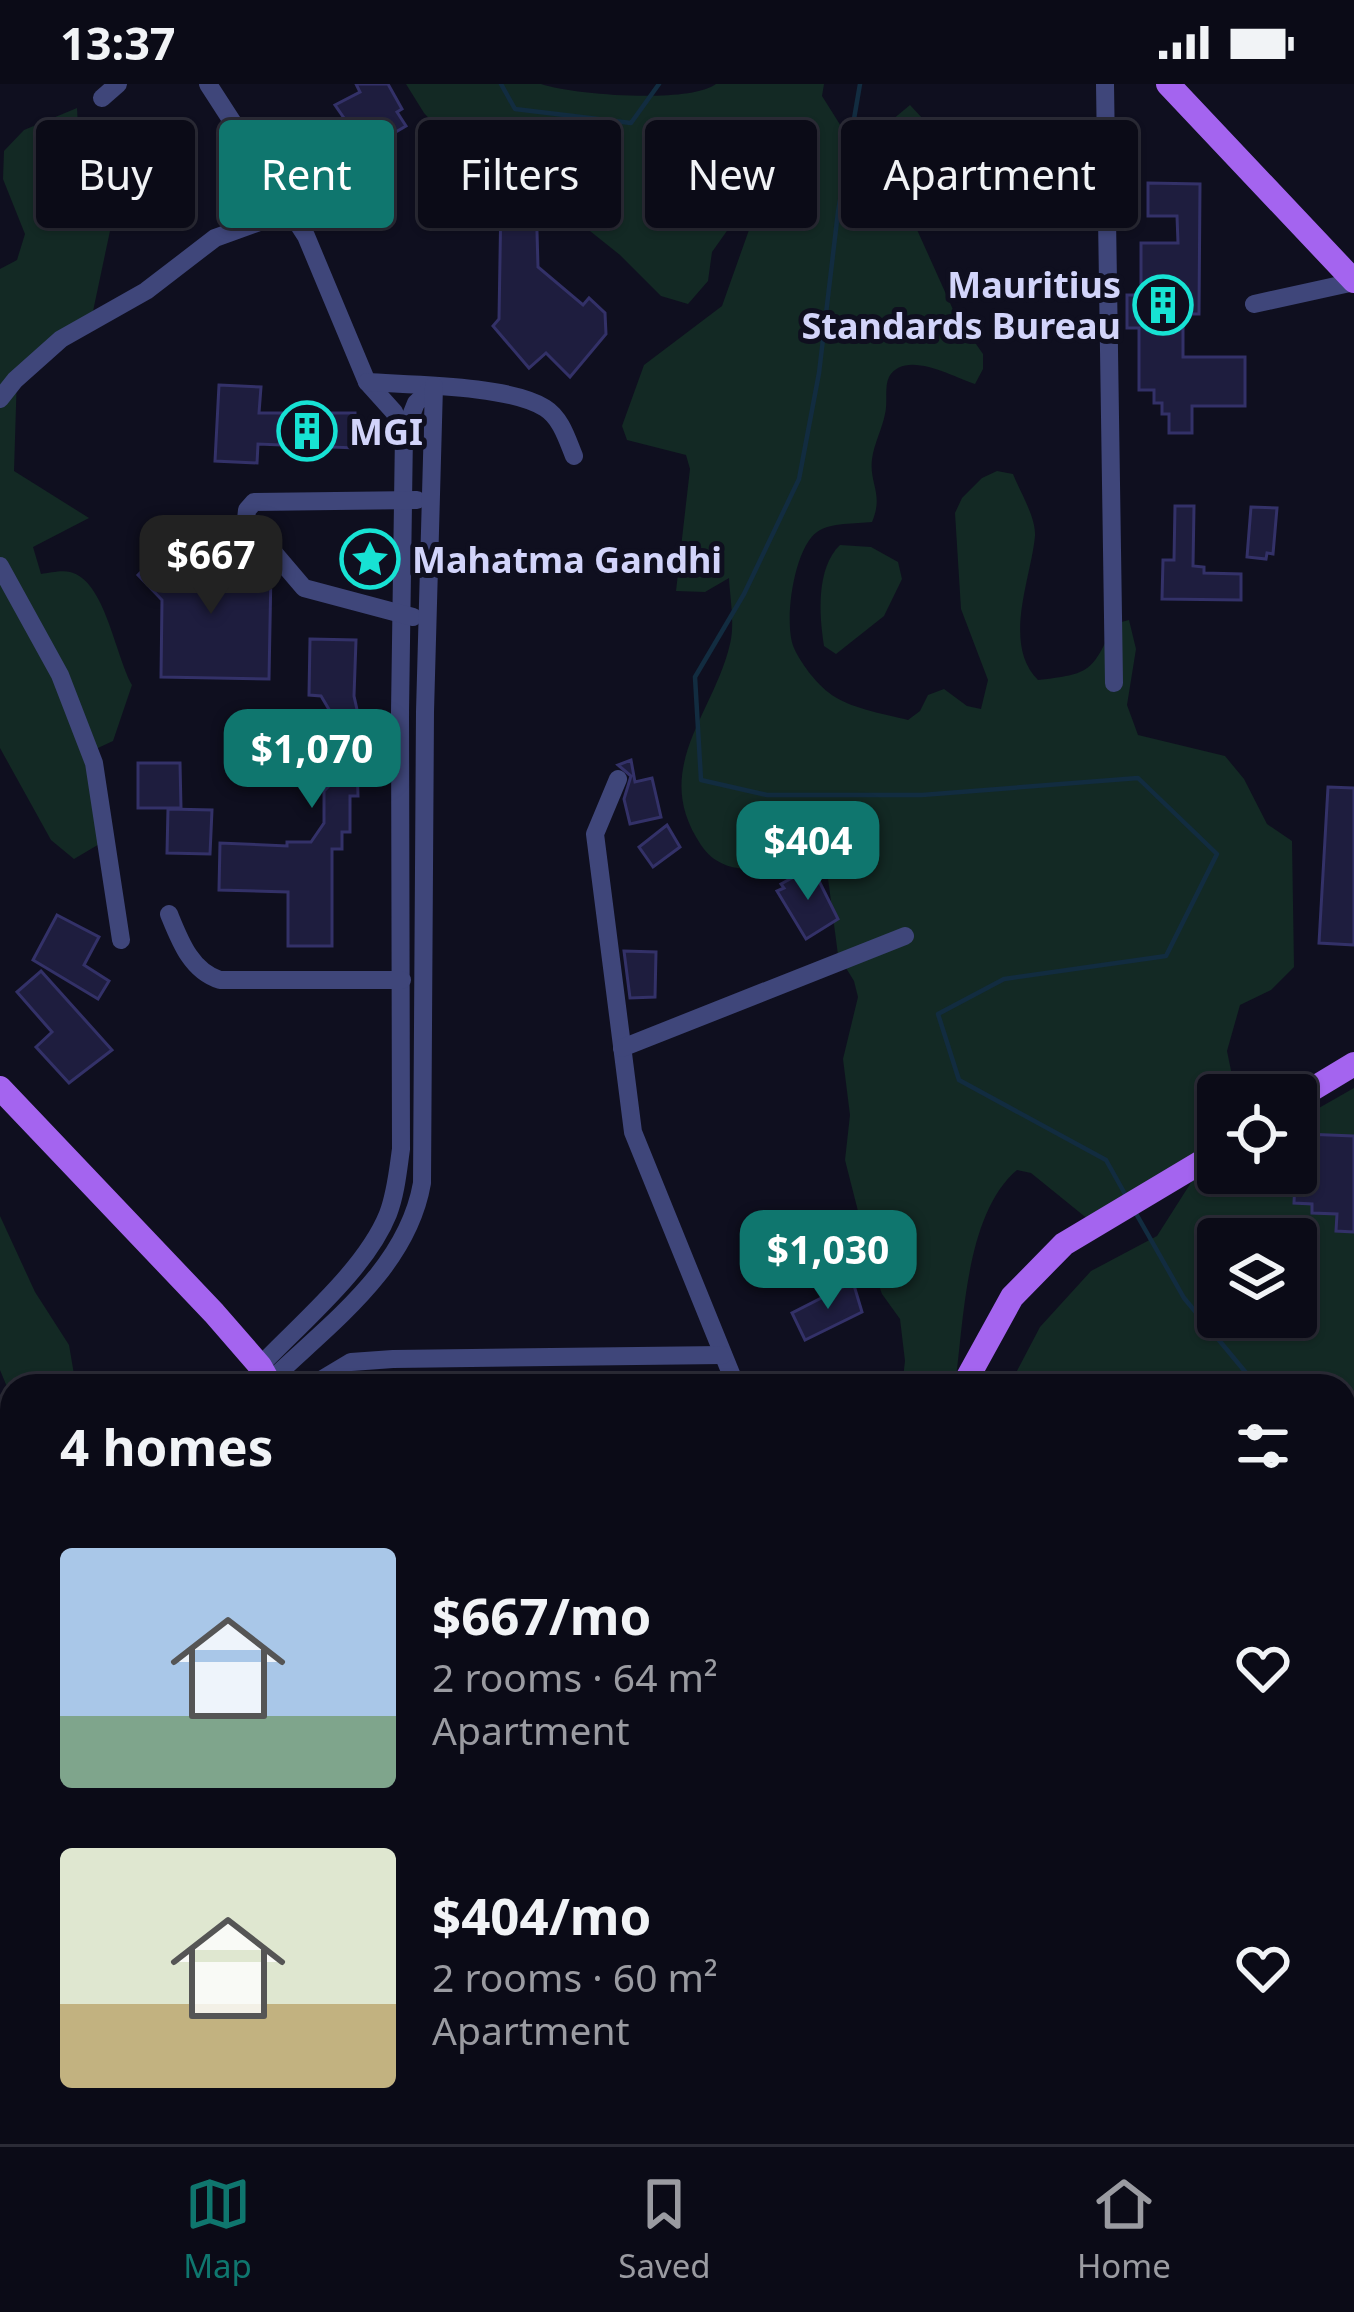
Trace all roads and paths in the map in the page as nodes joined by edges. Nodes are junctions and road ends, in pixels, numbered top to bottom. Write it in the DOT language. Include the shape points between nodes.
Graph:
graph roads {
  1 [pos="118,84"];
  2 [pos="208,84"];
  3 [pos="1105,84"];
  4 [pos="1168,84"];
  5 [pos="102,98"];
  6 [pos="231,120"];
  7 [pos="244,228"];
  8 [pos="299,228"];
  9 [pos="1354,282"];
  10 [pos="1254,304"];
  11 [pos="367,382"];
  12 [pos="434,386"];
  13 [pos="0,398"];
  14 [pos="404,434"];
  15 [pos="574,456"];
  16 [pos="406,499"];
  17 [pos="433,501"];
  18 [pos="0,566"];
  19 [pos="404,616"];
  20 [pos="430,618"];
  21 [pos="1114,683"];
  22 [pos="618,778"];
  23 [pos="169,914"];
  24 [pos="905,936"];
  25 [pos="121,940"];
  26 [pos="402,980"];
  27 [pos="622,1048"];
  28 [pos="1354,1064"];
  29 [pos="1317,1086"];
  30 [pos="0,1088"];
  31 [pos="1197,1166"];
  32 [pos="723,1355"];
  33 [pos="351,1362"];
  34 [pos="263,1374"];
  35 [pos="270,1374"];
  36 [pos="271,1374"];
  37 [pos="331,1374"];
  38 [pos="350,1374"];
  39 [pos="731,1374"];
  40 [pos="970,1374"];
  1 -- 5 [label="street"];
  2 -- 6 [label="street"];
  3 -- 21 [label="street"];
  4 -- 9 [label="main road"];
  7 -- 13 [label="street" via="215,238 146,291 62,339"];
  8 -- 11 [label="street"];
  9 -- 10 [label="street"];
  11 -- 12 [label="street"];
  11 -- 14 [label="street"];
  12 -- 14 [label="street" via="416,403"];
  12 -- 15 [label="street" via="546,408"];
  12 -- 17 [label="street"];
  14 -- 16 [label="street"];
  16 -- 17 [label="street"];
  16 -- 19 [label="street"];
  16 -- 19 [label="street" via="254,502 246,520 304,588"];
  17 -- 20 [label="street"];
  18 -- 25 [label="street" via="60,675 94,763"];
  19 -- 20 [label="street"];
  19 -- 26 [label="street"];
  20 -- 36 [label="street" via="418,1210 384,1269"];
  22 -- 27 [label="street" via="596,834"];
  23 -- 26 [label="street" via="195,964 220,980"];
  24 -- 27 [label="street"];
  26 -- 35 [label="street" via="401,1149 390,1208 371,1245"];
  27 -- 32 [label="street" via="632,1132"];
  28 -- 29 [label="main road"];
  30 -- 34 [label="main road"];
  31 -- 40 [label="main road" via="1064,1244 1012,1297"];
  32 -- 33 [label="street"];
  32 -- 39 [label="street"];
  33 -- 37 [label="street"];
  33 -- 38 [label="street"];
}
